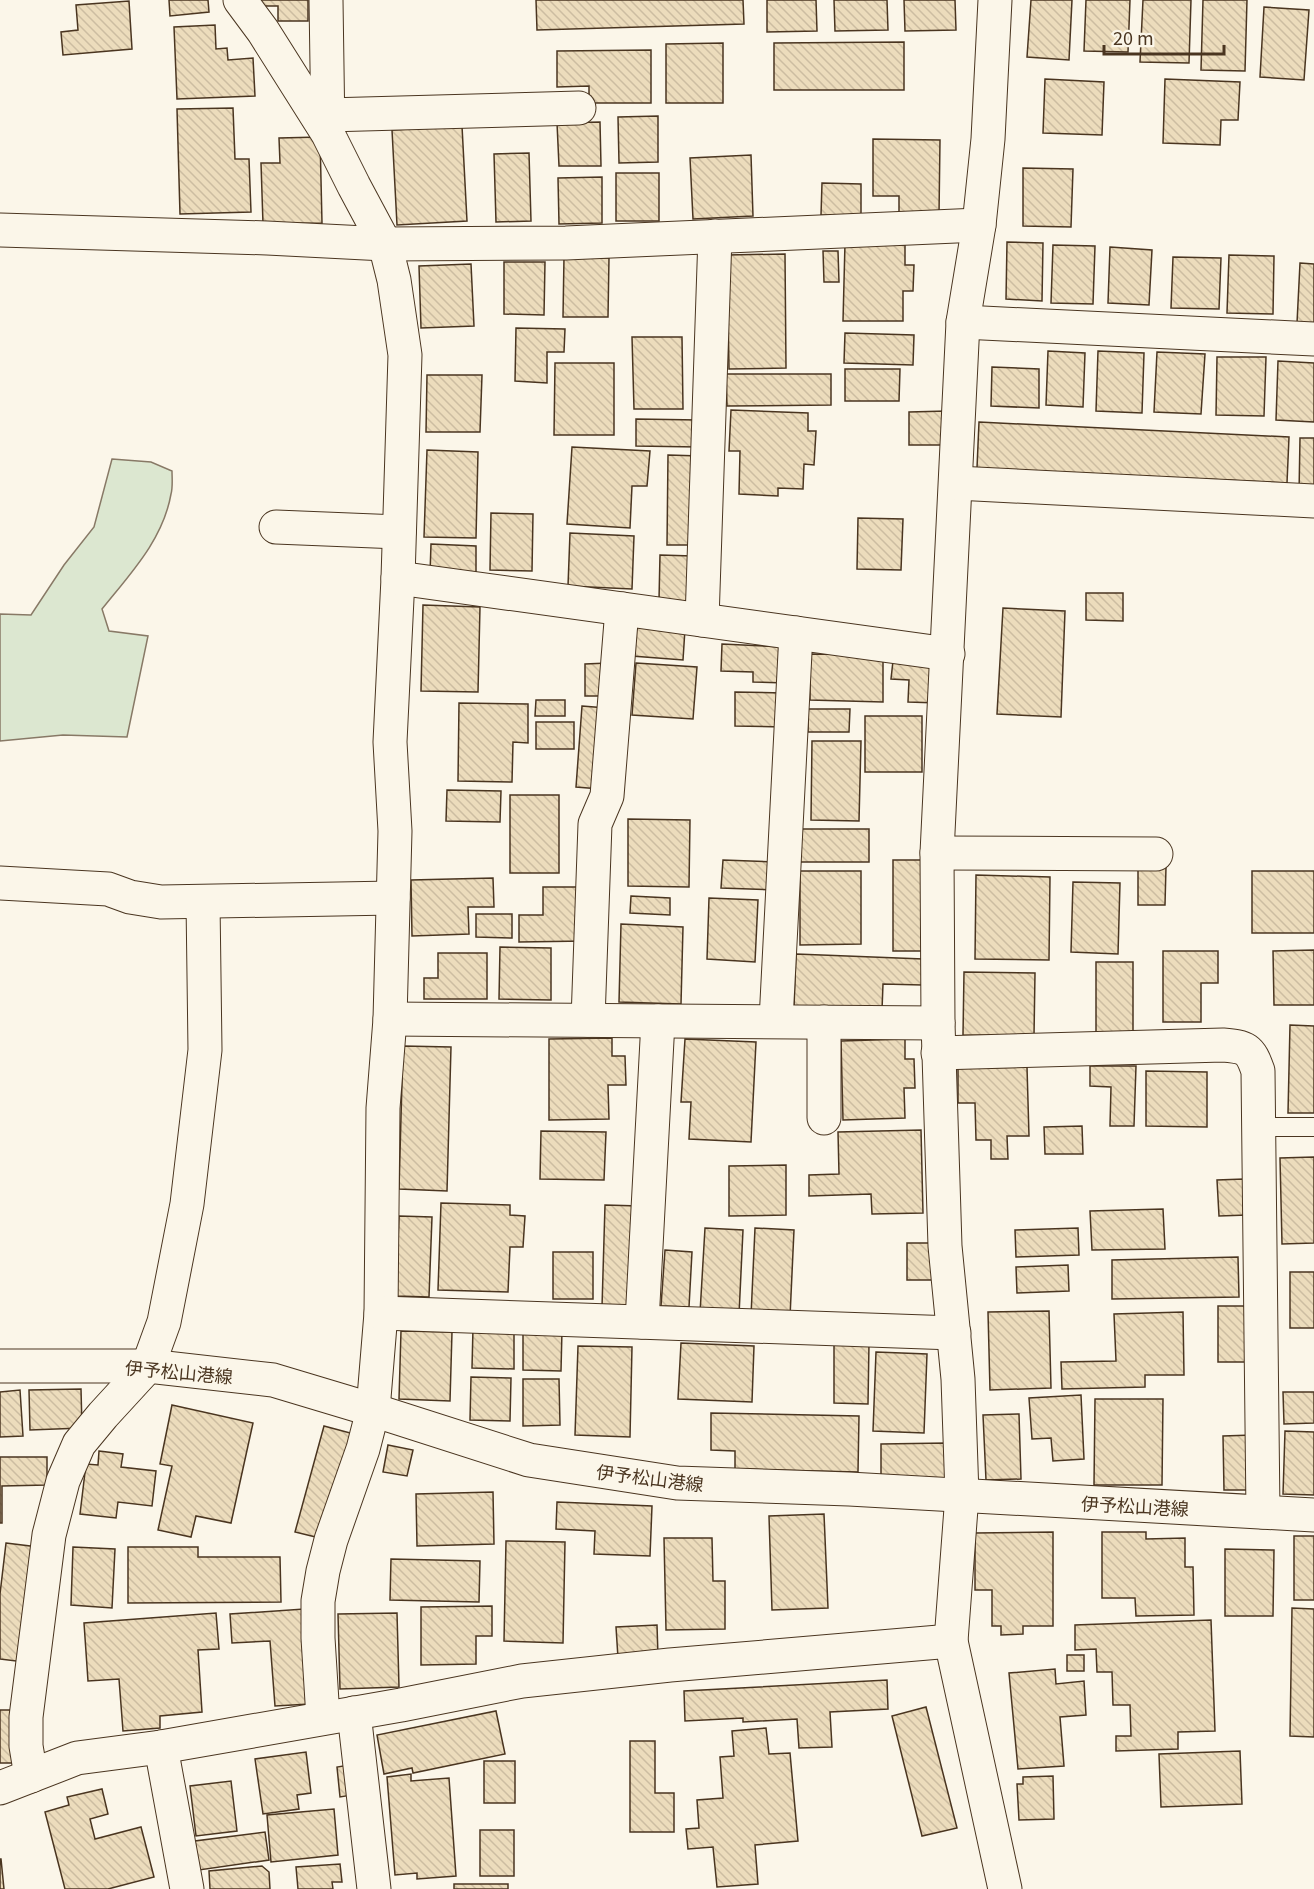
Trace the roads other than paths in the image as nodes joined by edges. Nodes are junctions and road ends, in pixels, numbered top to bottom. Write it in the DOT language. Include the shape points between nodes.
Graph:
graph roads {
  1 [pos="240,0"];
  2 [pos="326,0"];
  3 [pos="994,0"];
  4 [pos="579,108"];
  5 [pos="327,124"];
  6 [pos="979,225"];
  7 [pos="0,230"];
  8 [pos="715,236"];
  9 [pos="385,244"];
  10 [pos="963,322"];
  11 [pos="1314,339"];
  12 [pos="956,483"];
  13 [pos="1314,501"];
  14 [pos="276,527"];
  15 [pos="399,532"];
  16 [pos="398,578"];
  17 [pos="622,609"];
  18 [pos="702,620"];
  19 [pos="796,633"];
  20 [pos="948,654"];
  21 [pos="937,853"];
  22 [pos="1156,854"];
  23 [pos="0,883"];
  24 [pos="393,898"];
  25 [pos="203,902"];
  26 [pos="390,1019"];
  27 [pos="588,1020"];
  28 [pos="658,1021"];
  29 [pos="776,1022"];
  30 [pos="824,1022"];
  31 [pos="938,1038"];
  32 [pos="824,1118"];
  33 [pos="1258,1127"];
  34 [pos="1314,1127"];
  35 [pos="381,1313"];
  36 [pos="642,1322"];
  37 [pos="954,1333"];
  38 [pos="0,1366"];
  39 [pos="148,1366"];
  40 [pos="374,1410"];
  41 [pos="962,1495"];
  42 [pos="1263,1512"];
  43 [pos="1314,1515"];
  44 [pos="951,1641"];
  45 [pos="339,1716"];
  46 [pos="161,1747"];
  47 [pos="31,1776"];
  48 [pos="0,1788"];
  49 [pos="995,1882"];
  50 [pos="187,1889"];
  51 [pos="374,1889"];
  1 -- 5 [label="street"];
  2 -- 5 [label="street"];
  3 -- 6 [label="street" via="988,139"];
  4 -- 5 [label="street"];
  5 -- 9 [label="street"];
  6 -- 8 [label="street"];
  6 -- 10 [label="street"];
  7 -- 9 [label="street"];
  8 -- 9 [label="street" via="566,243"];
  8 -- 18 [label="street"];
  9 -- 15 [label="street" via="405,355"];
  10 -- 11 [label="street"];
  10 -- 12 [label="street"];
  12 -- 13 [label="street"];
  12 -- 20 [label="street"];
  14 -- 15 [label="street"];
  15 -- 16 [label="street"];
  16 -- 17 [label="street"];
  16 -- 24 [label="street" via="390,742 395,831"];
  17 -- 18 [label="street"];
  17 -- 27 [label="street" via="607,796 594,824"];
  18 -- 19 [label="street"];
  19 -- 20 [label="street"];
  19 -- 29 [label="street"];
  20 -- 21 [label="street"];
  21 -- 22 [label="street"];
  21 -- 31 [label="street"];
  23 -- 25 [label="street" via="108,889 161,902"];
  24 -- 25 [label="street"];
  24 -- 26 [label="street"];
  25 -- 39 [label="street" via="205,1050 195,1139 164,1322"];
  26 -- 27 [label="street"];
  26 -- 35 [label="street" via="383,1108"];
  27 -- 28 [label="street"];
  28 -- 29 [label="street"];
  28 -- 36 [label="street"];
  29 -- 30 [label="street"];
  30 -- 31 [label="street"];
  30 -- 32 [label="street"];
  31 -- 33 [label="street" via="1242,1046 1252,1055 1258,1071"];
  31 -- 37 [label="street" via="945,1246"];
  33 -- 34 [label="lane"];
  33 -- 42 [label="street"];
  35 -- 36 [label="street"];
  35 -- 40 [label="street"];
  36 -- 37 [label="street"];
  37 -- 41 [label="street"];
  38 -- 39 [label="street, 伊予松山港線"];
  39 -- 40 [label="street, 伊予松山港線" via="273,1380"];
  39 -- 47 [label="street" via="79,1444 63,1481 50,1535 26,1717"];
  40 -- 41 [label="street, 伊予松山港線" via="529,1460 678,1483"];
  40 -- 45 [label="street" via="331,1540 318,1601 318,1638"];
  41 -- 42 [label="street, 伊予松山港線"];
  41 -- 44 [label="street"];
  42 -- 43 [label="street, 伊予松山港線"];
  44 -- 45 [label="street" via="522,1681"];
  44 -- 49 [label="street"];
  45 -- 46 [label="street"];
  45 -- 51 [label="street"];
  46 -- 47 [label="street" via="77,1758"];
  46 -- 50 [label="street"];
  47 -- 48 [label="street"];
}
